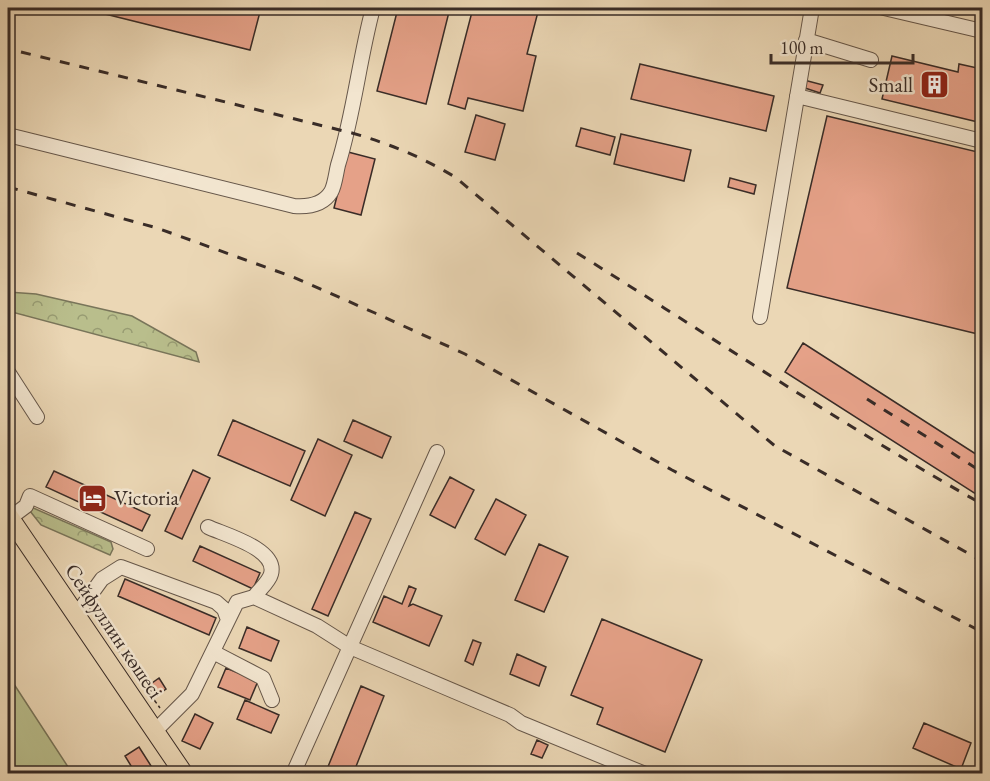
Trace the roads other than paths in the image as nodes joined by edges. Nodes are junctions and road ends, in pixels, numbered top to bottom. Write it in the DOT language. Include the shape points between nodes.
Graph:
graph roads {
  1 [pos="373,8"];
  2 [pos="812,8"];
  3 [pos="884,8"];
  4 [pos="982,31"];
  5 [pos="807,40"];
  6 [pos="871,60"];
  7 [pos="796,96"];
  8 [pos="8,135"];
  9 [pos="982,141"];
  10 [pos="760,317"];
  11 [pos="8,372"];
  12 [pos="37,417"];
  13 [pos="436,452"];
  14 [pos="9,516"];
  15 [pos="208,527"];
  16 [pos="147,549"];
  17 [pos="254,597"];
  18 [pos="76,615"];
  19 [pos="227,617"];
  20 [pos="350,647"];
  21 [pos="213,652"];
  22 [pos="272,700"];
  23 [pos="155,731"];
  24 [pos="184,774"];
  25 [pos="293,774"];
  26 [pos="645,774"];
  1 -- 8 [label="street" via="361,51 348,132 330,192 308,207"];
  2 -- 5 [label="street"];
  3 -- 4 [label="street"];
  5 -- 6 [label="street"];
  5 -- 7 [label="street"];
  7 -- 9 [label="street"];
  7 -- 10 [label="street"];
  11 -- 12 [label="street"];
  13 -- 20 [label="street"];
  14 -- 16 [label="street" via="26,506 30,496"];
  14 -- 18 [label="main road, Сейфуллин көшесі"];
  15 -- 17 [label="street" via="267,556 271,575"];
  17 -- 19 [label="street" via="237,602"];
  17 -- 20 [label="street"];
  18 -- 19 [label="street" via="102,579 121,567 216,602"];
  18 -- 23 [label="main road, Сейфуллин көшесі"];
  19 -- 21 [label="street"];
  20 -- 25 [label="street"];
  20 -- 26 [label="street"];
  21 -- 22 [label="street" via="263,678"];
  21 -- 23 [label="street" via="192,694"];
  23 -- 24 [label="main road, Сейфуллин көшесі"];
}
